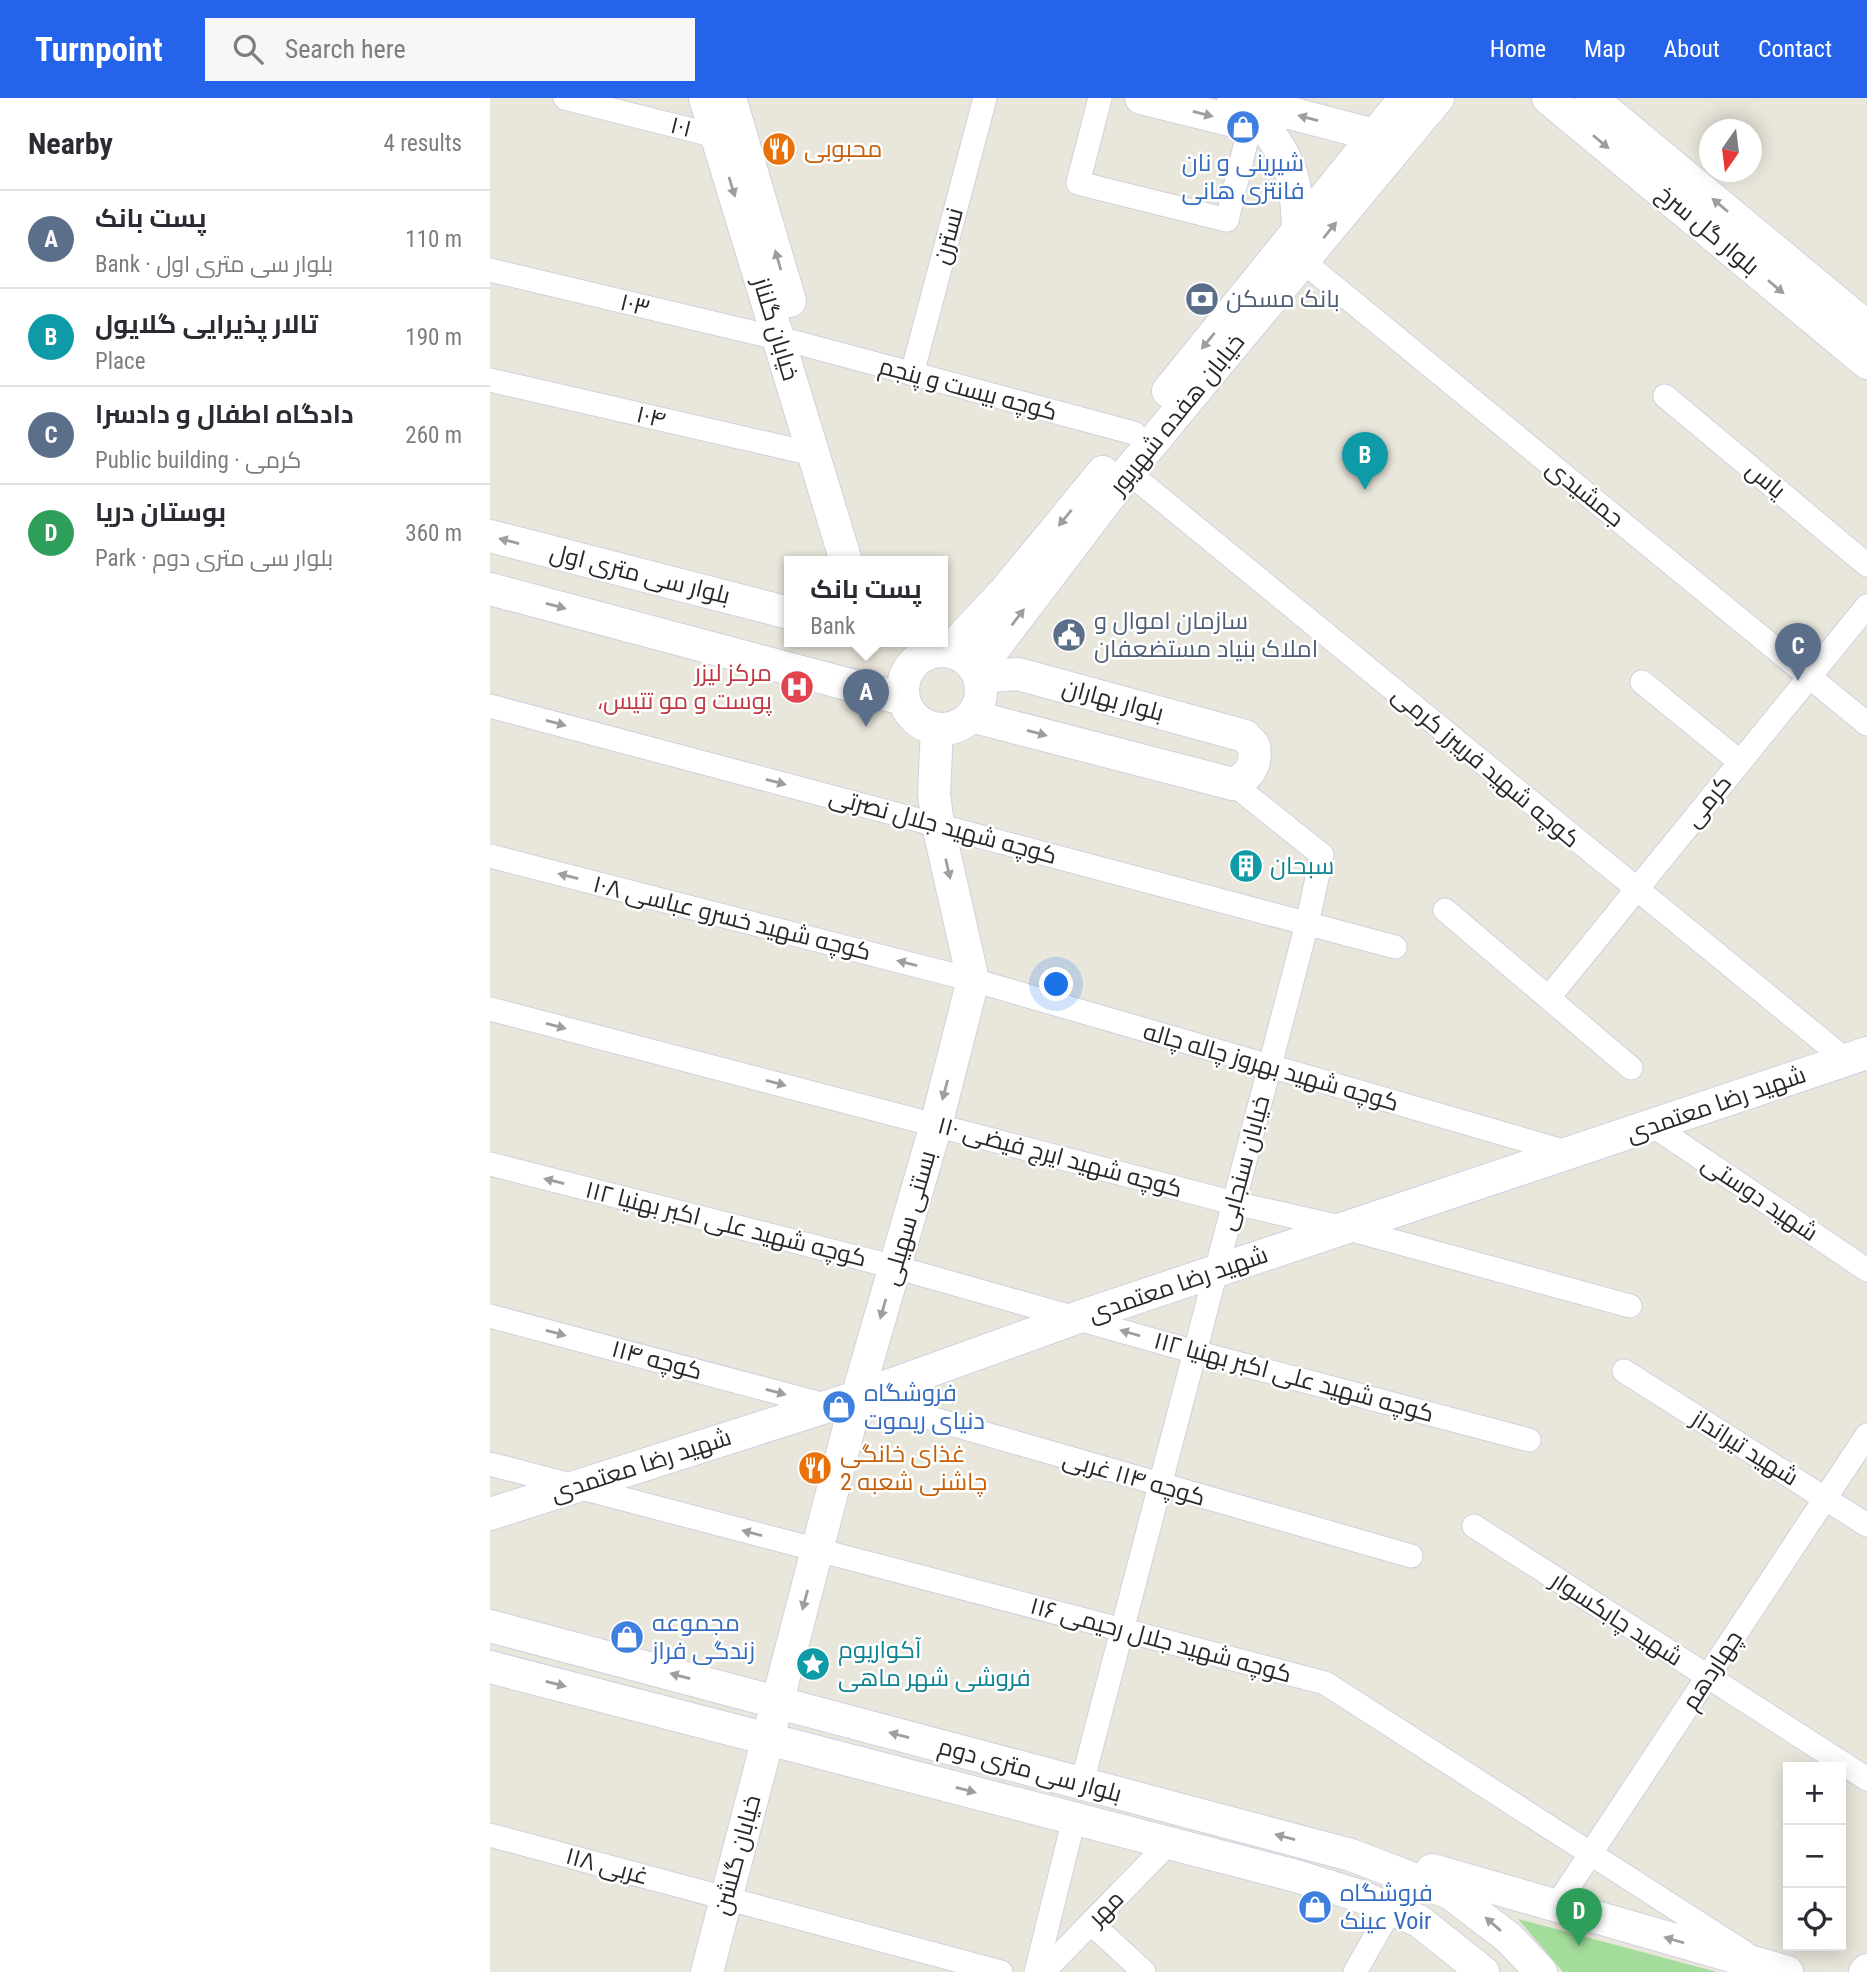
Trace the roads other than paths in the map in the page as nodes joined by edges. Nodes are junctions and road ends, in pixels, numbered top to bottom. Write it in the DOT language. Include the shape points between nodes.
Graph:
graph roads {
  1 [pos="565,98"];
  2 [pos="705,98"];
  3 [pos="730,98"];
  4 [pos="985,98"];
  5 [pos="1100,98"];
  6 [pos="1140,98"];
  7 [pos="1405,98"];
  8 [pos="1438,98"];
  9 [pos="1548,98"];
  10 [pos="1591,98"];
  11 [pos="1254,111"];
  12 [pos="1374,135"];
  13 [pos="716,136"];
  14 [pos="1298,231"];
  15 [pos="1744,243"];
  16 [pos="1304,262"];
  17 [pos="490,270"];
  18 [pos="1867,327"];
  19 [pos="791,342"];
  20 [pos="1867,363"];
  21 [pos="912,374"];
  22 [pos="490,380"];
  23 [pos="1665,396"];
  24 [pos="1134,433"];
  25 [pos="813,454"];
  26 [pos="1128,472"];
  27 [pos="846,527"];
  28 [pos="490,536"];
  29 [pos="846,556"];
  30 [pos="863,556"];
  31 [pos="1867,565"];
  32 [pos="490,589"];
  33 [pos="1867,606"];
  34 [pos="784,611"];
  35 [pos="948,646"];
  36 [pos="926,647"];
  37 [pos="947,647"];
  38 [pos="943,651"];
  39 [pos="978,674"];
  40 [pos="1809,677"];
  41 [pos="1642,682"];
  42 [pos="903,699"];
  43 [pos="490,706"];
  44 [pos="971,716"];
  45 [pos="1867,724"];
  46 [pos="937,729"];
  47 [pos="1740,762"];
  48 [pos="1233,785"];
  49 [pos="938,825"];
  50 [pos="490,856"];
  51 [pos="1636,891"];
  52 [pos="1445,910"];
  53 [pos="1307,924"];
  54 [pos="1395,947"];
  55 [pos="973,980"];
  56 [pos="1550,996"];
  57 [pos="490,1009"];
  58 [pos="1856,1057"];
  59 [pos="1269,1067"];
  60 [pos="1631,1068"];
  61 [pos="936,1125"];
  62 [pos="1652,1125"];
  63 [pos="1570,1153"];
  64 [pos="490,1164"];
  65 [pos="1234,1203"];
  66 [pos="1345,1228"];
  67 [pos="895,1267"];
  68 [pos="1867,1270"];
  69 [pos="1214,1272"];
  70 [pos="1630,1306"];
  71 [pos="490,1316"];
  72 [pos="1079,1318"];
  73 [pos="1195,1352"];
  74 [pos="1624,1371"];
  75 [pos="857,1397"];
  76 [pos="825,1405"];
  77 [pos="1867,1435"];
  78 [pos="1529,1440"];
  79 [pos="490,1464"];
  80 [pos="574,1486"];
  81 [pos="1160,1486"];
  82 [pos="1825,1498"];
  83 [pos="490,1514"];
  84 [pos="1867,1525"];
  85 [pos="1474,1526"];
  86 [pos="818,1550"];
  87 [pos="1411,1556"];
  88 [pos="490,1626"];
  89 [pos="1122,1630"];
  90 [pos="490,1667"];
  91 [pos="1707,1678"];
  92 [pos="778,1703"];
  93 [pos="769,1738"];
  94 [pos="1867,1779"];
  95 [pos="1082,1783"];
  96 [pos="1074,1819"];
  97 [pos="490,1835"];
  98 [pos="1169,1843"];
  99 [pos="1590,1854"];
  100 [pos="1397,1871"];
  101 [pos="725,1897"];
  102 [pos="1556,1906"];
  103 [pos="1391,1909"];
  104 [pos="1091,1923"];
  105 [pos="1472,1969"];
  106 [pos="1776,1969"];
  107 [pos="706,1972"];
  108 [pos="1001,1972"];
  109 [pos="1036,1972"];
  110 [pos="1043,1972"];
  111 [pos="1144,1972"];
  112 [pos="1356,1972"];
  113 [pos="1541,1972"];
  1 -- 13 [label="street, ۱۰۱"];
  2 -- 13 [label="main road, خیابان گلناز"];
  19 -- 3 [label="main road, خیابان گلناز, one-way"];
  4 -- 21 [label="street, نسترن"];
  5 -- 11 [label="street" via="1078,183 1227,220"];
  6 -- 11 [label="main road, one-way"];
  7 -- 12 [label="main road, خیابان هفده شهریور"];
  16 -- 8 [label="main road, خیابان هفده شهریور, one-way"];
  9 -- 15 [label="main road, بلوار گل سرخ, one-way"];
  15 -- 10 [label="main road, بلوار گل سرخ, one-way"];
  12 -- 11 [label="main road, one-way"];
  11 -- 14 [label="main road" via="1290,166 1297,192"];
  12 -- 14 [label="main road, خیابان هفده شهریور"];
  13 -- 19 [label="main road, خیابان گلناز, one-way"];
  14 -- 24 [label="main road, خیابان هفده شهریور, one-way"];
  15 -- 18 [label="main road, بلوار گل سرخ"];
  15 -- 20 [label="main road, بلوار گل سرخ, one-way"];
  16 -- 26 [label="main road, خیابان هفده شهریور"];
  16 -- 40 [label="street, جمشیدی"];
  17 -- 19 [label="street, ۱۰۳"];
  19 -- 21 [label="street, کوچه بیست و پنجم"];
  19 -- 25 [label="main road, خیابان گلناز"];
  19 -- 27 [label="main road, خیابان گلناز"];
  21 -- 24 [label="street, کوچه بیست و پنجم"];
  22 -- 25 [label="street, ۱۰۴"];
  23 -- 31 [label="street, یاس"];
  24 -- 35 [label="main road, خیابان هفده شهریور, one-way" via="1006,590"];
  25 -- 27 [label="main road, خیابان گلناز"];
  39 -- 26 [label="main road, خیابان هفده شهریور, one-way"];
  26 -- 51 [label="street, کوچه شهید فریبرز کرمی"];
  27 -- 29 [label="main road, خیابان گلناز"];
  27 -- 30 [label="main road, خیابان گلناز"];
  34 -- 28 [label="main road, بلوار سی متری اول, one-way"];
  32 -- 42 [label="main road, one-way"];
  33 -- 40 [label="street, کرمی"];
  36 -- 38 [label="main road"];
  37 -- 38 [label="main road, خیابان هفده شهریور, one-way"];
  38 -- 39 [label="main road" via="960,655"];
  38 -- 42 [label="main road" via="924,654 906,673"];
  39 -- 44 [label="main road" via="981,694"];
  39 -- 48 [label="main road, بلوار بهاران" via="1018,674 1245,736 1254,746 1255,763 1244,779"];
  40 -- 45 [label="street, جمشیدی"];
  40 -- 47 [label="street, کرمی"];
  41 -- 47 [label="street"];
  42 -- 46 [label="main road" via="916,719"];
  43 -- 49 [label="street, کوچه شهید جلال نصرتی, one-way"];
  44 -- 46 [label="main road" via="950,728"];
  44 -- 48 [label="main road, بلوار بهاران, one-way"];
  46 -- 49 [label="main road, بستنی سهیلی" via="934,794"];
  47 -- 51 [label="street, کرمی"];
  48 -- 53 [label="street, خیابان سنجابی" via="1322,855"];
  49 -- 53 [label="street, کوچه شهید جلال نصرتی"];
  49 -- 55 [label="main road, بستنی سهیلی, one-way"];
  55 -- 50 [label="street, کوچه شهید خسرو عباسی ۱۰۸, one-way"];
  51 -- 56 [label="street, کرمی"];
  51 -- 58 [label="street, کوچه شهید فریبرز کرمی"];
  52 -- 56 [label="street"];
  53 -- 54 [label="street, کوچه شهید جلال نصرتی"];
  53 -- 59 [label="street, خیابان سنجابی"];
  55 -- 59 [label="street, کوچه شهید بهروز چاله چاله"];
  55 -- 61 [label="main road, بستنی سهیلی, one-way"];
  56 -- 60 [label="street"];
  57 -- 61 [label="street, کوچه شهید ایرج فیضی ۱۱۰, one-way"];
  58 -- 62 [label="main road, شهید رضا معتمدی"];
  59 -- 63 [label="street, کوچه شهید بهروز چاله چاله"];
  59 -- 65 [label="street, خیابان سنجابی"];
  61 -- 65 [label="street, کوچه شهید ایرج فیضی ۱۱۰"];
  61 -- 67 [label="main road, بستنی سهیلی"];
  62 -- 63 [label="main road, شهید رضا معتمدی"];
  62 -- 68 [label="street, شهید دوستی"];
  63 -- 66 [label="main road, شهید رضا معتمدی"];
  67 -- 64 [label="street, کوچه شهید علی اکبر بهنیا ۱۱۲, one-way"];
  65 -- 66 [label="street, کوچه شهید ایرج فیضی ۱۱۰"];
  65 -- 69 [label="street, خیابان سنجابی"];
  66 -- 69 [label="main road, شهید رضا معتمدی"];
  66 -- 70 [label="street, کوچه شهید ایرج فیضی ۱۱۰"];
  67 -- 72 [label="street, کوچه شهید علی اکبر بهنیا ۱۱۲"];
  67 -- 75 [label="main road, بستنی سهیلی, one-way"];
  69 -- 72 [label="main road, شهید رضا معتمدی"];
  69 -- 73 [label="street, خیابان سنجابی"];
  71 -- 76 [label="street, کوچه ۱۱۴, one-way"];
  73 -- 72 [label="street, کوچه شهید علی اکبر بهنیا ۱۱۲, one-way"];
  72 -- 75 [label="main road, شهید رضا معتمدی"];
  73 -- 78 [label="street, کوچه شهید علی اکبر بهنیا ۱۱۲"];
  73 -- 81 [label="street, خیابان سنجابی"];
  74 -- 82 [label="street, شهید تیرانداز"];
  75 -- 76 [label="main road, شهید رضا معتمدی"];
  75 -- 81 [label="street, کوچه ۱۱۴ غربی"];
  75 -- 86 [label="main road, بستنی سهیلی"];
  76 -- 80 [label="main road, شهید رضا معتمدی"];
  77 -- 82 [label="street, چهاردهم"];
  79 -- 80 [label="street, کوچه شهید جلال رحیمی ۱۱۶"];
  80 -- 83 [label="main road, شهید رضا معتمدی"];
  86 -- 80 [label="street, کوچه شهید جلال رحیمی ۱۱۶, one-way"];
  81 -- 87 [label="street, کوچه ۱۱۴ غربی"];
  81 -- 89 [label="street, خیابان سنجابی"];
  82 -- 84 [label="street, شهید تیرانداز"];
  82 -- 91 [label="street, چهاردهم"];
  85 -- 91 [label="street, شهید چابکسوار"];
  86 -- 89 [label="street, کوچه شهید جلال رحیمی ۱۱۶"];
  86 -- 92 [label="main road, بستنی سهیلی, one-way"];
  92 -- 88 [label="main road, بلوار سی متری دوم, one-way"];
  89 -- 95 [label="street, خیابان سنجابی"];
  89 -- 99 [label="street, کوچه شهید جلال رحیمی ۱۱۶" via="1325,1683"];
  90 -- 93 [label="main road, بلوار سی متری دوم, one-way"];
  91 -- 94 [label="street, شهید چابکسوار"];
  91 -- 99 [label="street, چهاردهم"];
  92 -- 93 [label="main road, خیابان گلشن"];
  95 -- 92 [label="main road, بلوار سی متری دوم, one-way"];
  93 -- 96 [label="main road, بلوار سی متری دوم, one-way"];
  93 -- 101 [label="main road, خیابان گلشن"];
  100 -- 95 [label="main road, بلوار سی متری دوم, one-way"];
  96 -- 98 [label="main road, بلوار سی متری دوم"];
  96 -- 109 [label="street"];
  97 -- 101 [label="street, ۱۱۸ غربی"];
  98 -- 103 [label="main road, بلوار سی متری دوم" via="1296,1876"];
  98 -- 104 [label="street, مهر"];
  99 -- 102 [label="street, چهاردهم"];
  99 -- 106 [label="street, کوچه شهید جلال رحیمی ۱۱۶"];
  100 -- 102 [label="main road" via="1422,1867"];
  113 -- 100 [label="main road, بلوار سی متری دوم, one-way" via="1479,1912 1450,1893"];
  101 -- 107 [label="main road, خیابان گلشن"];
  101 -- 108 [label="street, ۱۱۸ غربی"];
  106 -- 102 [label="main road, one-way"];
  103 -- 105 [label="main road, بلوار سی متری دوم" via="1419,1921"];
  103 -- 112 [label="street"];
  104 -- 110 [label="street, مهر"];
  104 -- 111 [label="street"];
}
